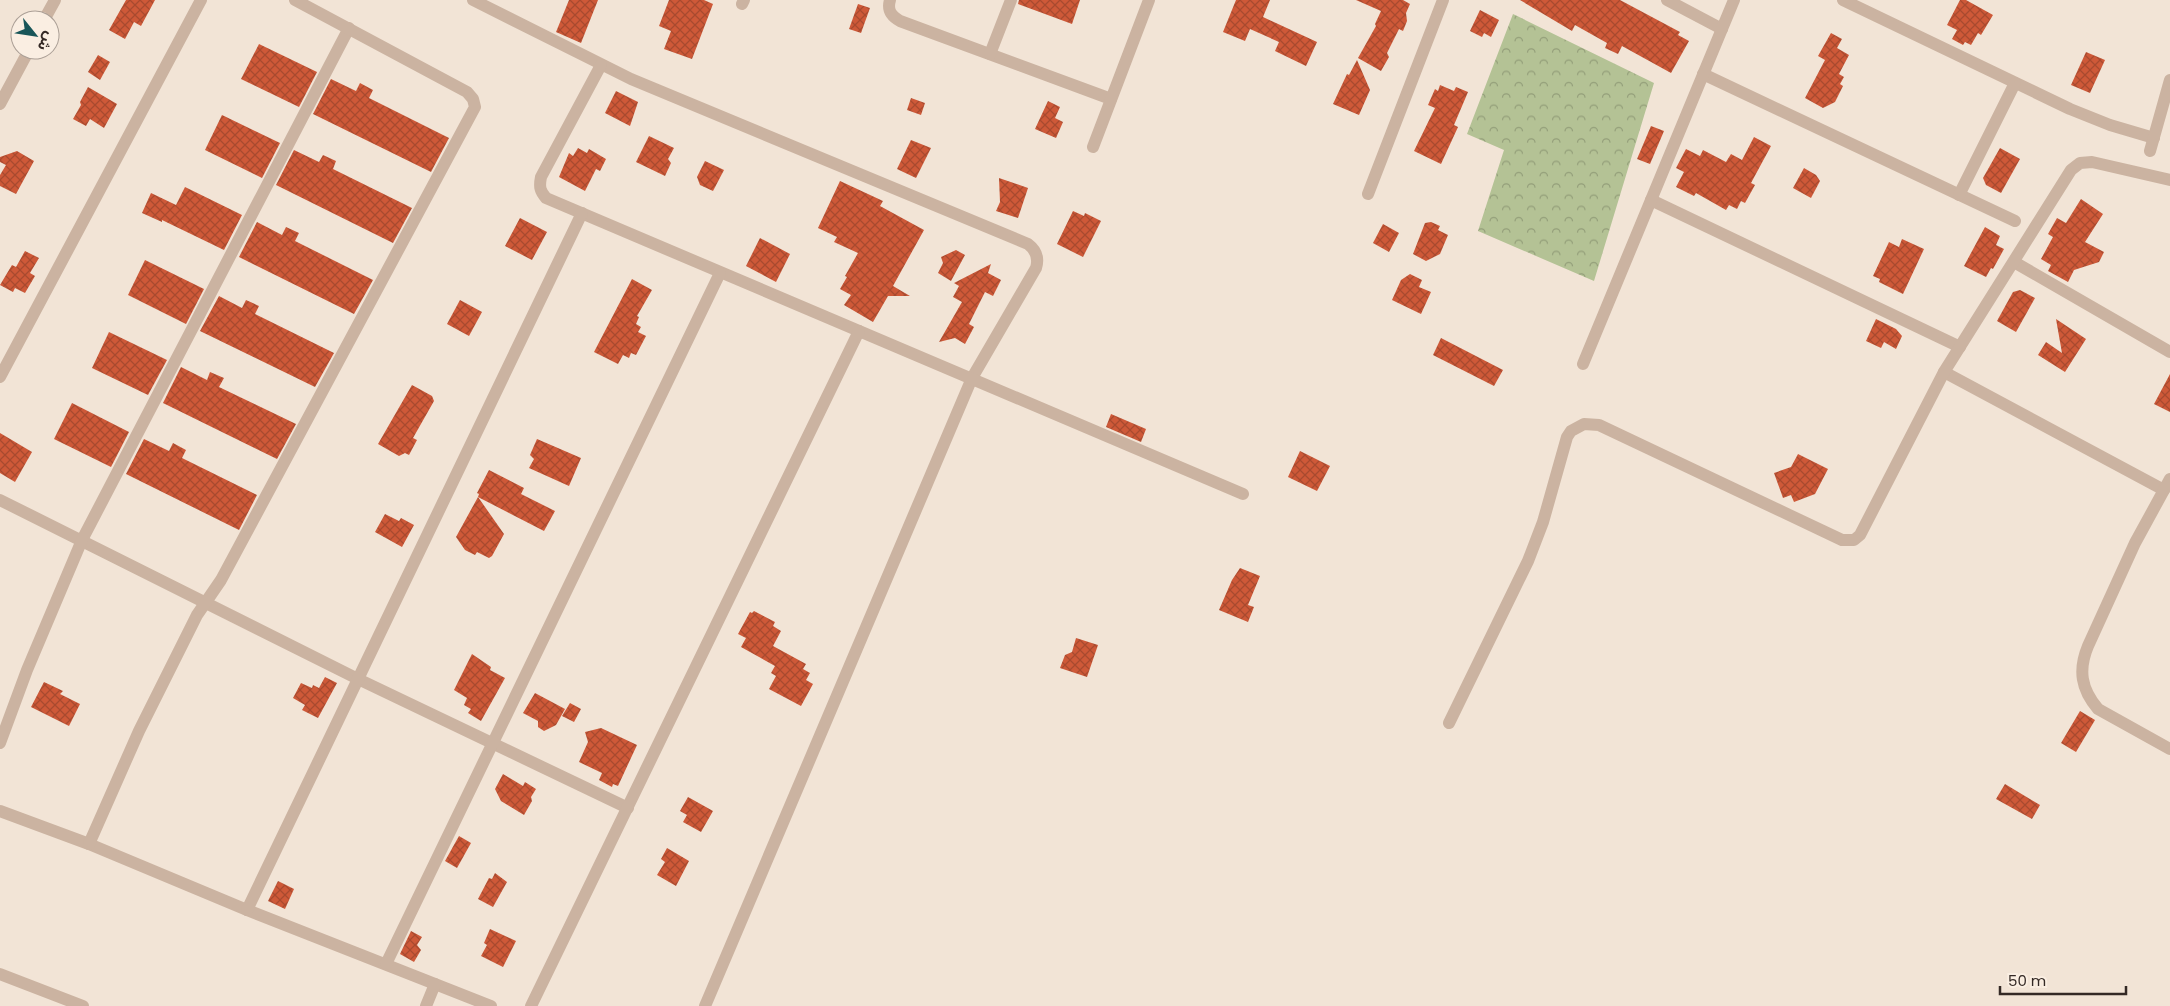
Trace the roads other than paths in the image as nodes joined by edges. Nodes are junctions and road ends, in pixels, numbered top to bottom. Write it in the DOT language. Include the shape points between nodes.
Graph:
graph roads {
  1 [pos="201,0"];
  2 [pos="295,0"];
  3 [pos="472,0"];
  4 [pos="890,0"];
  5 [pos="1011,0"];
  6 [pos="1149,0"];
  7 [pos="1443,0"];
  8 [pos="1667,0"];
  9 [pos="1734,0"];
  10 [pos="1843,0"];
  11 [pos="349,28"];
  12 [pos="1722,29"];
  13 [pos="990,54"];
  14 [pos="24,60"];
  15 [pos="601,65"];
  16 [pos="1703,74"];
  17 [pos="2170,80"];
  18 [pos="2015,83"];
  19 [pos="1111,99"];
  20 [pos="0,104"];
  21 [pos="2154,138"];
  22 [pos="1093,147"];
  23 [pos="2150,151"];
  24 [pos="2170,180"];
  25 [pos="1368,194"];
  26 [pos="1960,195"];
  27 [pos="1651,200"];
  28 [pos="582,214"];
  29 [pos="2015,221"];
  30 [pos="2014,262"];
  31 [pos="720,273"];
  32 [pos="859,331"];
  33 [pos="1960,347"];
  34 [pos="2170,352"];
  35 [pos="1583,364"];
  36 [pos="1944,372"];
  37 [pos="0,377"];
  38 [pos="972,378"];
  39 [pos="2167,484"];
  40 [pos="1243,494"];
  41 [pos="0,500"];
  42 [pos="82,540"];
  43 [pos="206,602"];
  44 [pos="358,679"];
  45 [pos="1449,724"];
  46 [pos="0,743"];
  47 [pos="492,743"];
  48 [pos="2170,749"];
  49 [pos="628,808"];
  50 [pos="0,811"];
  51 [pos="89,844"];
  52 [pos="248,910"];
  53 [pos="386,964"];
  54 [pos="0,974"];
  55 [pos="435,984"];
  56 [pos="83,1006"];
  57 [pos="426,1006"];
  58 [pos="491,1006"];
  59 [pos="532,1006"];
  60 [pos="705,1006"];
  1 -- 37 [label="street"];
  2 -- 11 [label="street"];
  3 -- 15 [label="street"];
  4 -- 13 [label="street" via="889,10 895,18"];
  5 -- 13 [label="street"];
  6 -- 19 [label="street"];
  7 -- 25 [label="street"];
  8 -- 12 [label="street"];
  9 -- 12 [label="street"];
  10 -- 18 [label="street"];
  11 -- 42 [label="street"];
  11 -- 43 [label="street" via="466,92 475,107 221,580"];
  12 -- 16 [label="street"];
  13 -- 19 [label="street"];
  14 -- 20 [label="street"];
  15 -- 28 [label="street" via="539,185 546,198"];
  15 -- 38 [label="street" via="1032,247 1037,257 1036,268"];
  16 -- 26 [label="street"];
  16 -- 27 [label="street"];
  17 -- 21 [label="street"];
  18 -- 21 [label="street" via="2090,118"];
  18 -- 26 [label="street"];
  19 -- 22 [label="street"];
  21 -- 23 [label="street"];
  24 -- 30 [label="street" via="2080,162 2071,170"];
  26 -- 29 [label="street"];
  27 -- 33 [label="street"];
  27 -- 35 [label="street"];
  28 -- 31 [label="street"];
  28 -- 44 [label="street"];
  30 -- 33 [label="street"];
  30 -- 34 [label="street"];
  31 -- 32 [label="street"];
  31 -- 47 [label="street"];
  32 -- 38 [label="street"];
  32 -- 49 [label="street"];
  33 -- 36 [label="street"];
  36 -- 39 [label="street"];
  36 -- 45 [label="street" via="1860,535 1850,542 1599,425 1584,424 1571,431 1564,444 1549,502 1528,561"];
  38 -- 40 [label="street"];
  38 -- 60 [label="street"];
  39 -- 48 [label="street" via="2135,543 2092,637 2081,672 2089,698 2098,709"];
  41 -- 42 [label="street"];
  42 -- 43 [label="street"];
  42 -- 46 [label="street"];
  43 -- 44 [label="street"];
  43 -- 51 [label="street" via="196,615 139,731"];
  44 -- 47 [label="street"];
  44 -- 52 [label="street"];
  47 -- 49 [label="street"];
  47 -- 53 [label="street"];
  49 -- 59 [label="street"];
  50 -- 51 [label="street"];
  51 -- 52 [label="street"];
  52 -- 53 [label="street"];
  53 -- 55 [label="street"];
  54 -- 56 [label="street"];
  55 -- 57 [label="street"];
  55 -- 58 [label="street"];
}
